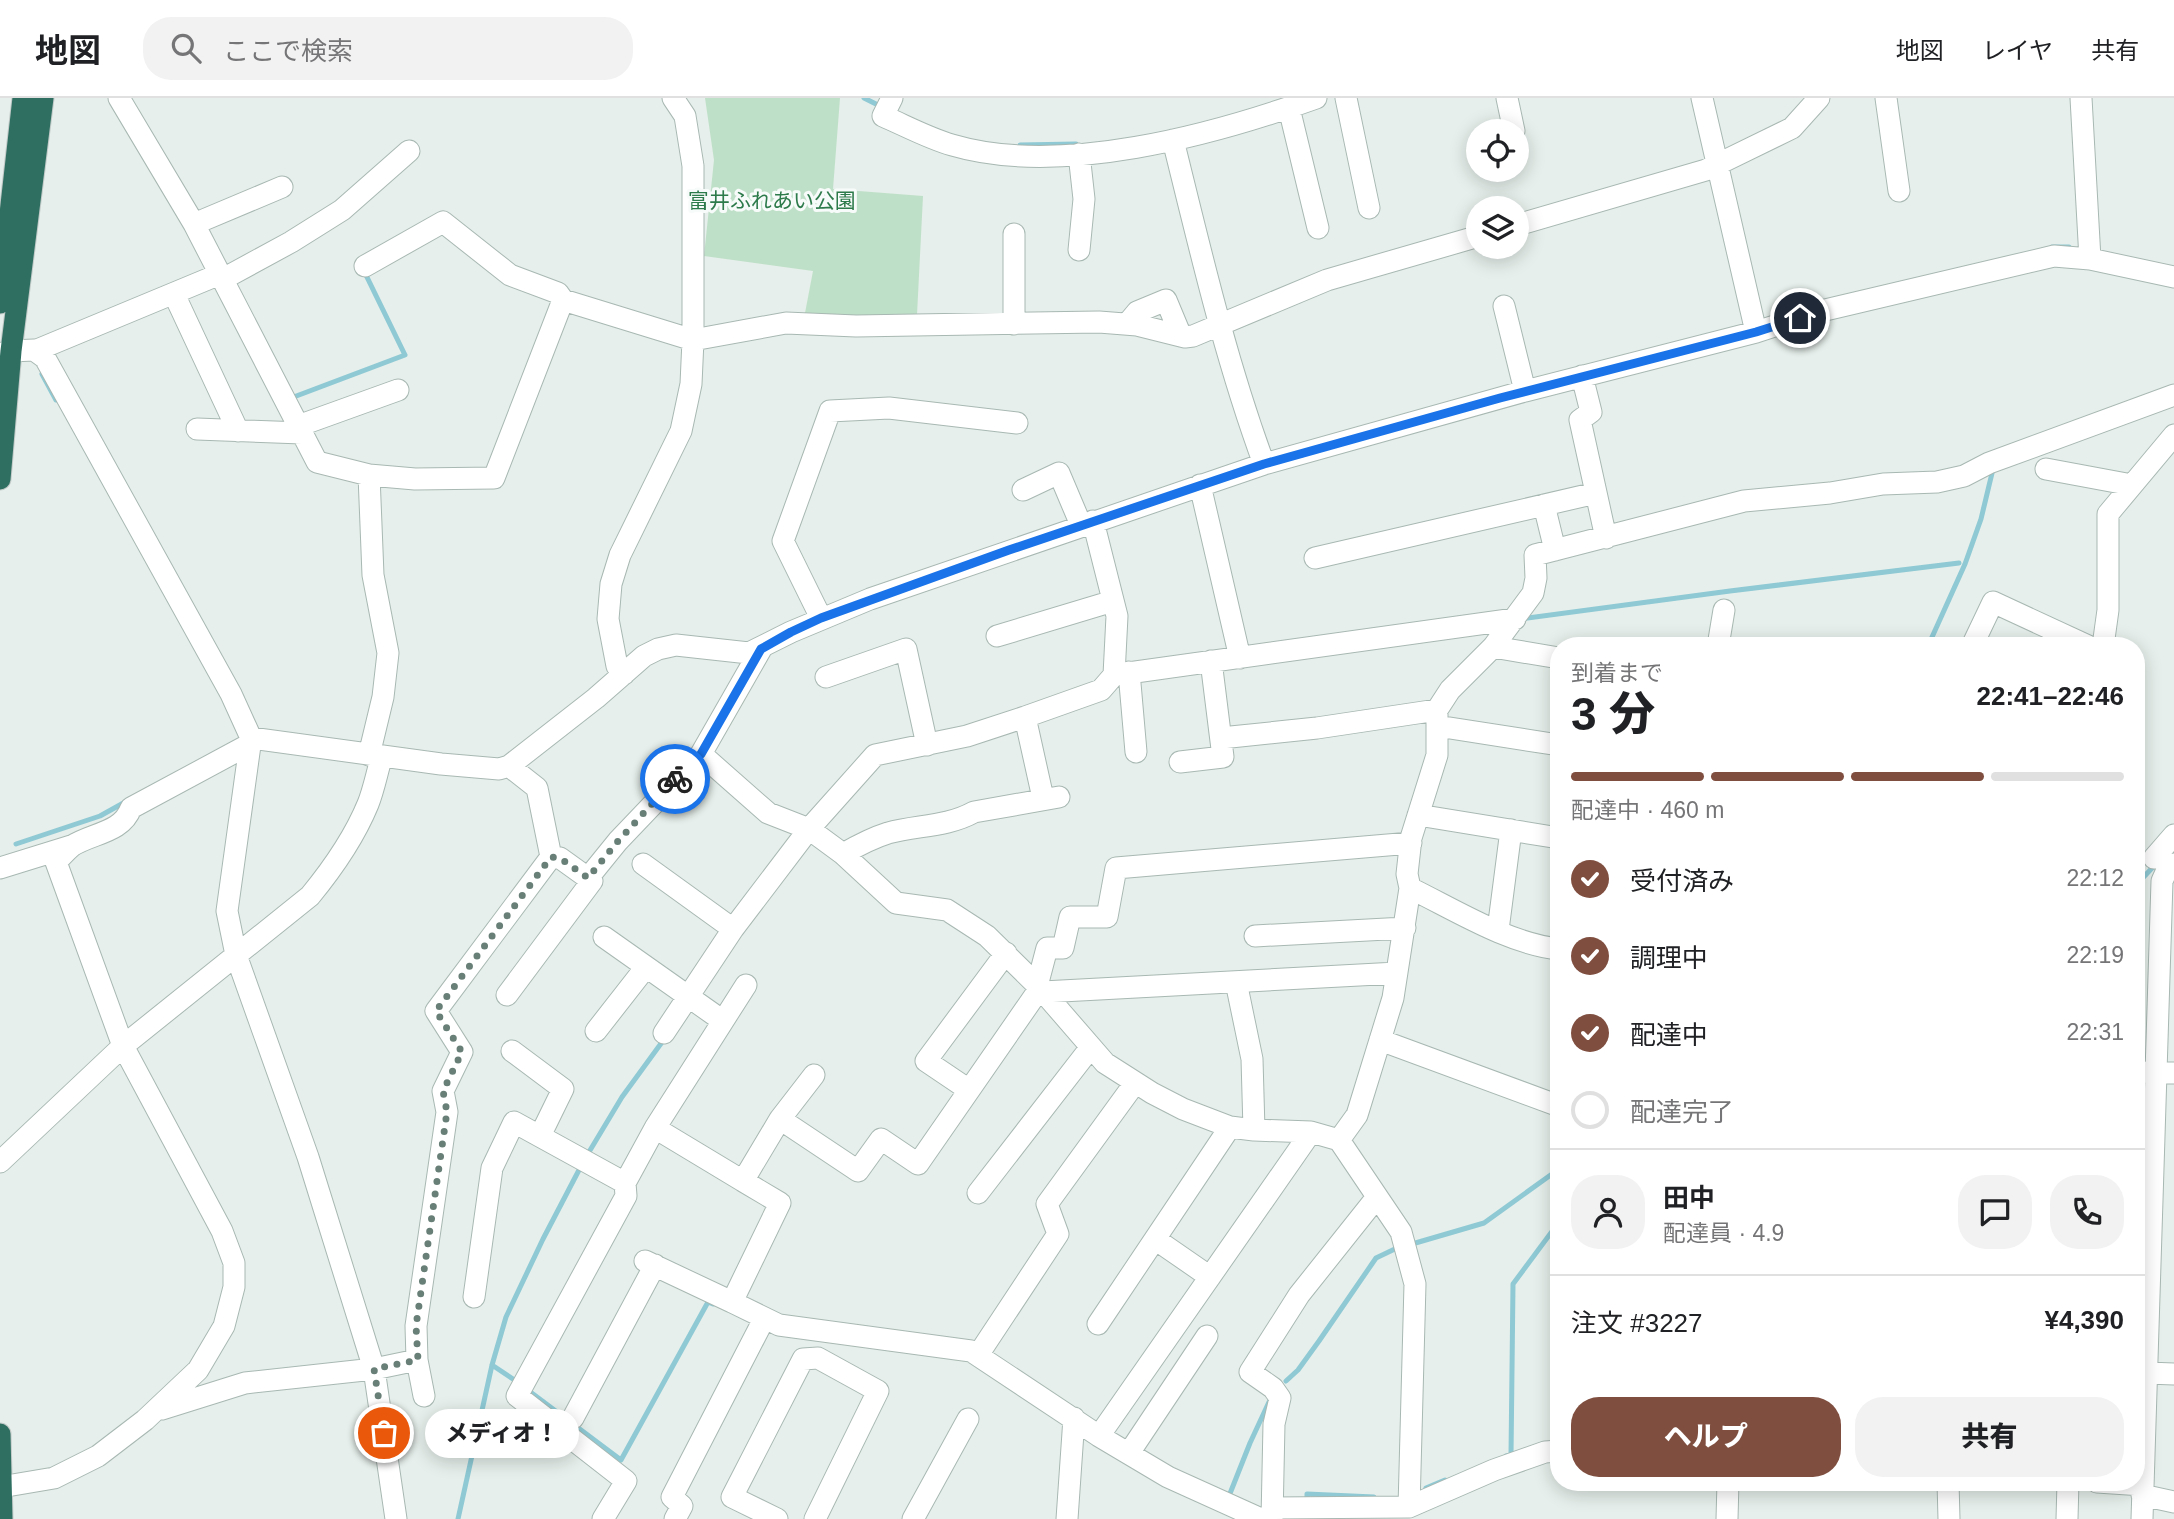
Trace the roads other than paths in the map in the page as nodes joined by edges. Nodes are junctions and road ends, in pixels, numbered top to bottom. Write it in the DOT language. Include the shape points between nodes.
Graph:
graph roads {
  1 [pos="23,98"];
  2 [pos="43,98"];
  3 [pos="119,98"];
  4 [pos="673,98"];
  5 [pos="892,98"];
  6 [pos="1316,98"];
  7 [pos="1346,98"];
  8 [pos="1507,98"];
  9 [pos="1702,98"];
  10 [pos="1819,98"];
  11 [pos="1886,98"];
  12 [pos="2081,98"];
  13 [pos="1289,108"];
  14 [pos="1512,119"];
  15 [pos="1173,140"];
  16 [pos="410,151"];
  17 [pos="1079,154"];
  18 [pos="1718,168"];
  19 [pos="282,187"];
  20 [pos="1899,191"];
  21 [pos="1369,208"];
  22 [pos="1529,222"];
  23 [pos="194,224"];
  24 [pos="1318,229"];
  25 [pos="1014,234"];
  26 [pos="1466,240"];
  27 [pos="1079,250"];
  28 [pos="2090,259"];
  29 [pos="365,266"];
  30 [pos="2174,276"];
  31 [pos="222,277"];
  32 [pos="174,294"];
  33 [pos="563,300"];
  34 [pos="0,303"];
  35 [pos="1504,306"];
  36 [pos="1013,318"];
  37 [pos="1127,324"];
  38 [pos="1755,327"];
  39 [pos="1220,329"];
  40 [pos="694,334"];
  41 [pos="1186,336"];
  42 [pos="37,350"];
  43 [pos="6,352"];
  44 [pos="1582,376"];
  45 [pos="1524,387"];
  46 [pos="398,390"];
  47 [pos="2174,395"];
  48 [pos="1017,423"];
  49 [pos="197,429"];
  50 [pos="300,429"];
  51 [pos="239,431"];
  52 [pos="2174,435"];
  53 [pos="1262,460"];
  54 [pos="2046,469"];
  55 [pos="369,475"];
  56 [pos="0,480"];
  57 [pos="1200,485"];
  58 [pos="2132,485"];
  59 [pos="1023,490"];
  60 [pos="1596,493"];
  61 [pos="1544,505"];
  62 [pos="1082,520"];
  63 [pos="1606,538"];
  64 [pos="1555,550"];
  65 [pos="1315,558"];
  66 [pos="1113,601"];
  67 [pos="1724,610"];
  68 [pos="819,613"];
  69 [pos="1515,619"];
  70 [pos="997,636"];
  71 [pos="1720,637"];
  72 [pos="1976,637"];
  73 [pos="2069,637"];
  74 [pos="2104,637"];
  75 [pos="1493,647"];
  76 [pos="761,649"];
  77 [pos="1550,656"];
  78 [pos="1240,658"];
  79 [pos="1211,661"];
  80 [pos="621,671"];
  81 [pos="1121,673"];
  82 [pos="826,677"];
  83 [pos="1025,717"];
  84 [pos="1437,718"];
  85 [pos="1221,738"];
  86 [pos="251,741"];
  87 [pos="1550,743"];
  88 [pos="927,745"];
  89 [pos="1136,752"];
  90 [pos="701,754"];
  91 [pos="376,755"];
  92 [pos="1180,762"];
  93 [pos="509,766"];
  94 [pos="1418,815"];
  95 [pos="809,829"];
  96 [pos="1511,830"];
  97 [pos="2174,835"];
  98 [pos="1550,836"];
  99 [pos="1411,844"];
  100 [pos="73,846"];
  101 [pos="843,854"];
  102 [pos="551,857"];
  103 [pos="2164,861"];
  104 [pos="643,864"];
  105 [pos="0,868"];
  106 [pos="586,877"];
  107 [pos="1410,888"];
  108 [pos="1405,928"];
  109 [pos="733,929"];
  110 [pos="1499,930"];
  111 [pos="1255,936"];
  112 [pos="604,937"];
  113 [pos="1550,948"];
  114 [pos="1006,953"];
  115 [pos="236,955"];
  116 [pos="646,967"];
  117 [pos="1397,973"];
  118 [pos="1236,982"];
  119 [pos="746,985"];
  120 [pos="1040,989"];
  121 [pos="507,995"];
  122 [pos="690,998"];
  123 [pos="723,1021"];
  124 [pos="596,1031"];
  125 [pos="664,1033"];
  126 [pos="1380,1040"];
  127 [pos="123,1046"];
  128 [pos="1091,1047"];
  129 [pos="512,1051"];
  130 [pos="2156,1072"];
  131 [pos="814,1075"];
  132 [pos="1135,1083"];
  133 [pos="969,1090"];
  134 [pos="1550,1103"];
  135 [pos="779,1119"];
  136 [pos="1230,1127"];
  137 [pos="656,1128"];
  138 [pos="1254,1130"];
  139 [pos="1311,1132"];
  140 [pos="540,1136"];
  141 [pos="1339,1140"];
  142 [pos="0,1162"];
  143 [pos="743,1181"];
  144 [pos="625,1183"];
  145 [pos="978,1193"];
  146 [pos="1377,1197"];
  147 [pos="1155,1239"];
  148 [pos="1210,1278"];
  149 [pos="474,1297"];
  150 [pos="732,1303"];
  151 [pos="764,1319"];
  152 [pos="1098,1324"];
  153 [pos="1207,1336"];
  154 [pos="978,1355"];
  155 [pos="418,1360"];
  156 [pos="374,1369"];
  157 [pos="2147,1373"];
  158 [pos="2174,1374"];
  159 [pos="424,1396"];
  160 [pos="153,1412"];
  161 [pos="573,1418"];
  162 [pos="1074,1418"];
  163 [pos="968,1419"];
  164 [pos="2145,1420"];
  165 [pos="0,1434"];
  166 [pos="1100,1436"];
  167 [pos="1550,1452"];
  168 [pos="1129,1453"];
  169 [pos="1,1487"];
  170 [pos="1728,1491"];
  171 [pos="1948,1491"];
  172 [pos="2068,1491"];
  173 [pos="2142,1491"];
  174 [pos="2145,1491"];
  175 [pos="2174,1502"];
  176 [pos="1409,1507"];
  177 [pos="1268,1515"];
  178 [pos="2,1519"];
  179 [pos="396,1519"];
  180 [pos="603,1519"];
  181 [pos="675,1519"];
  182 [pos="776,1519"];
  183 [pos="815,1519"];
  184 [pos="913,1519"];
  185 [pos="1067,1519"];
  186 [pos="1727,1519"];
  187 [pos="1950,1519"];
  188 [pos="2067,1519"];
  189 [pos="2142,1519"];
  1 -- 34 [label="highway"];
  2 -- 43 [label="highway"];
  3 -- 23 [label="street"];
  4 -- 40 [label="street" via="685,116 693,166"];
  5 -- 17 [label="street" via="883,116 951,145 1027,156"];
  6 -- 13 [label="street"];
  7 -- 21 [label="street"];
  8 -- 14 [label="street"];
  9 -- 18 [label="street"];
  10 -- 18 [label="street" via="1792,128"];
  11 -- 20 [label="street"];
  12 -- 28 [label="street"];
  13 -- 15 [label="street"];
  13 -- 24 [label="street"];
  15 -- 17 [label="street"];
  15 -- 39 [label="street"];
  16 -- 31 [label="street" via="342,210"];
  17 -- 27 [label="street" via="1084,199"];
  18 -- 22 [label="street"];
  18 -- 38 [label="street"];
  19 -- 23 [label="street"];
  23 -- 31 [label="street"];
  25 -- 36 [label="street"];
  26 -- 39 [label="street" via="1327,280"];
  28 -- 30 [label="street"];
  28 -- 38 [label="street" via="2054,256"];
  29 -- 33 [label="street" via="443,222 510,275 558,293"];
  31 -- 32 [label="street"];
  31 -- 50 [label="street"];
  32 -- 42 [label="street"];
  32 -- 51 [label="street"];
  33 -- 40 [label="street"];
  33 -- 55 [label="street" via="494,478"];
  35 -- 45 [label="street"];
  36 -- 37 [label="street"];
  36 -- 40 [label="street" via="856,326 786,323"];
  37 -- 41 [label="street"];
  37 -- 41 [label="street" via="1136,313 1166,300"];
  38 -- 44 [label="street"];
  39 -- 41 [label="street"];
  39 -- 53 [label="street"];
  40 -- 80 [label="street" via="691,384 681,431 620,555 611,584 608,619"];
  42 -- 43 [label="street"];
  42 -- 86 [label="street" via="231,694"];
  43 -- 56 [label="highway"];
  44 -- 45 [label="street"];
  44 -- 60 [label="street" via="1591,412 1580,421"];
  45 -- 53 [label="street"];
  46 -- 50 [label="street"];
  47 -- 63 [label="street" via="1964,476 1744,501"];
  48 -- 68 [label="street" via="888,408 830,411 783,541"];
  49 -- 51 [label="street"];
  50 -- 51 [label="street"];
  50 -- 55 [label="street" via="317,462"];
  52 -- 58 [label="street"];
  53 -- 57 [label="street"];
  54 -- 58 [label="street"];
  55 -- 91 [label="street" via="373,575 388,653"];
  57 -- 62 [label="street"];
  57 -- 78 [label="street"];
  58 -- 74 [label="street" via="2108,514"];
  59 -- 62 [label="street" via="1059,473"];
  60 -- 61 [label="street"];
  60 -- 63 [label="street"];
  61 -- 64 [label="street"];
  61 -- 65 [label="street"];
  62 -- 66 [label="street"];
  62 -- 68 [label="street"];
  63 -- 64 [label="street"];
  64 -- 69 [label="street" via="1535,555 1533,593"];
  66 -- 70 [label="street"];
  66 -- 81 [label="street"];
  67 -- 71 [label="street"];
  68 -- 76 [label="street"];
  69 -- 75 [label="street"];
  69 -- 78 [label="street"];
  72 -- 73 [label="street" via="1993,602"];
  75 -- 77 [label="street"];
  75 -- 84 [label="street" via="1450,690"];
  76 -- 80 [label="street" via="749,653 667,647"];
  76 -- 90 [label="street"];
  78 -- 79 [label="street"];
  79 -- 81 [label="street"];
  79 -- 85 [label="street"];
  80 -- 93 [label="street"];
  81 -- 83 [label="street" via="1101,690"];
  81 -- 89 [label="street"];
  82 -- 88 [label="street" via="906,649"];
  83 -- 88 [label="street"];
  83 -- 101 [label="street" via="1051,798 889,833"];
  84 -- 85 [label="street"];
  84 -- 87 [label="street"];
  84 -- 94 [label="street" via="1437,755"];
  85 -- 92 [label="street" via="1223,757"];
  86 -- 91 [label="street"];
  86 -- 100 [label="street" via="131,808 127,819 106,832"];
  86 -- 115 [label="street" via="227,911"];
  88 -- 95 [label="street" via="875,755"];
  90 -- 95 [label="street" via="768,813"];
  90 -- 106 [label="street"];
  91 -- 93 [label="street" via="499,769"];
  91 -- 115 [label="street" via="369,803 329,873 310,896"];
  93 -- 102 [label="street" via="537,788"];
  94 -- 96 [label="street"];
  94 -- 99 [label="street"];
  95 -- 101 [label="street"];
  95 -- 109 [label="street"];
  96 -- 98 [label="street"];
  96 -- 110 [label="street"];
  97 -- 103 [label="street"];
  99 -- 107 [label="street"];
  99 -- 120 [label="street" via="1116,868 1107,917 1070,916 1063,948 1047,948"];
  100 -- 105 [label="street"];
  100 -- 127 [label="street" via="56,862"];
  101 -- 114 [label="street" via="895,903 947,910"];
  102 -- 106 [label="street" via="560,858"];
  102 -- 155 [label="street" via="436,1011 462,1052 443,1091 447,1112 416,1326"];
  103 -- 130 [label="street"];
  104 -- 109 [label="street"];
  106 -- 121 [label="street" via="592,881"];
  107 -- 108 [label="street"];
  107 -- 110 [label="street"];
  108 -- 111 [label="street"];
  108 -- 117 [label="street"];
  109 -- 122 [label="street"];
  110 -- 113 [label="street"];
  112 -- 116 [label="street"];
  114 -- 120 [label="street"];
  114 -- 133 [label="street" via="926,1061"];
  115 -- 127 [label="street"];
  115 -- 156 [label="street" via="308,1157"];
  116 -- 122 [label="street"];
  116 -- 124 [label="street"];
  117 -- 118 [label="street"];
  117 -- 126 [label="street"];
  118 -- 120 [label="street"];
  118 -- 138 [label="street" via="1252,1059"];
  119 -- 123 [label="street"];
  120 -- 128 [label="street"];
  120 -- 133 [label="street"];
  122 -- 123 [label="street"];
  122 -- 125 [label="street"];
  123 -- 137 [label="street"];
  126 -- 134 [label="street"];
  126 -- 141 [label="street" via="1357,1115"];
  127 -- 142 [label="street"];
  127 -- 160 [label="street" via="222,1231 234,1263 225,1326 198,1370"];
  128 -- 132 [label="street" via="1105,1063"];
  128 -- 145 [label="street"];
  129 -- 140 [label="street" via="563,1089"];
  130 -- 157 [label="street"];
  131 -- 135 [label="street"];
  132 -- 136 [label="street"];
  132 -- 154 [label="street" via="1047,1204 1058,1234"];
  133 -- 135 [label="street" via="918,1164 881,1139 858,1171"];
  135 -- 143 [label="street"];
  136 -- 138 [label="street"];
  136 -- 147 [label="street"];
  137 -- 143 [label="street"];
  137 -- 144 [label="street"];
  138 -- 139 [label="street"];
  139 -- 141 [label="street"];
  139 -- 148 [label="street"];
  140 -- 144 [label="street"];
  140 -- 149 [label="street" via="514,1122 492,1168"];
  141 -- 146 [label="street"];
  143 -- 150 [label="street" via="779,1203"];
  144 -- 180 [label="street" via="626,1196 517,1396 626,1481"];
  146 -- 176 [label="street" via="1401,1233 1415,1284"];
  146 -- 177 [label="street" via="1299,1295 1250,1372 1280,1398"];
  147 -- 148 [label="street"];
  147 -- 152 [label="street"];
  148 -- 166 [label="street"];
  150 -- 151 [label="street"];
  150 -- 161 [label="street" via="650,1263"];
  151 -- 154 [label="street"];
  151 -- 181 [label="street" via="672,1497 682,1506"];
  153 -- 168 [label="street"];
  154 -- 162 [label="street"];
  155 -- 156 [label="street"];
  155 -- 159 [label="street"];
  156 -- 160 [label="street" via="245,1383"];
  156 -- 179 [label="street"];
  157 -- 158 [label="street"];
  157 -- 164 [label="street"];
  160 -- 169 [label="street" via="98,1456 65,1473"];
  162 -- 166 [label="street"];
  162 -- 185 [label="street"];
  163 -- 184 [label="street"];
  165 -- 169 [label="highway"];
  166 -- 168 [label="street"];
  167 -- 176 [label="street"];
  168 -- 177 [label="street" via="1168,1477"];
  169 -- 178 [label="highway"];
  170 -- 186 [label="street"];
  171 -- 187 [label="street"];
  172 -- 188 [label="street"];
  173 -- 189 [label="street"];
  174 -- 175 [label="street"];
  176 -- 177 [label="street" via="1307,1508"];
  182 -- 183 [label="street" via="732,1497 803,1359 818,1358 878,1391"];
}
